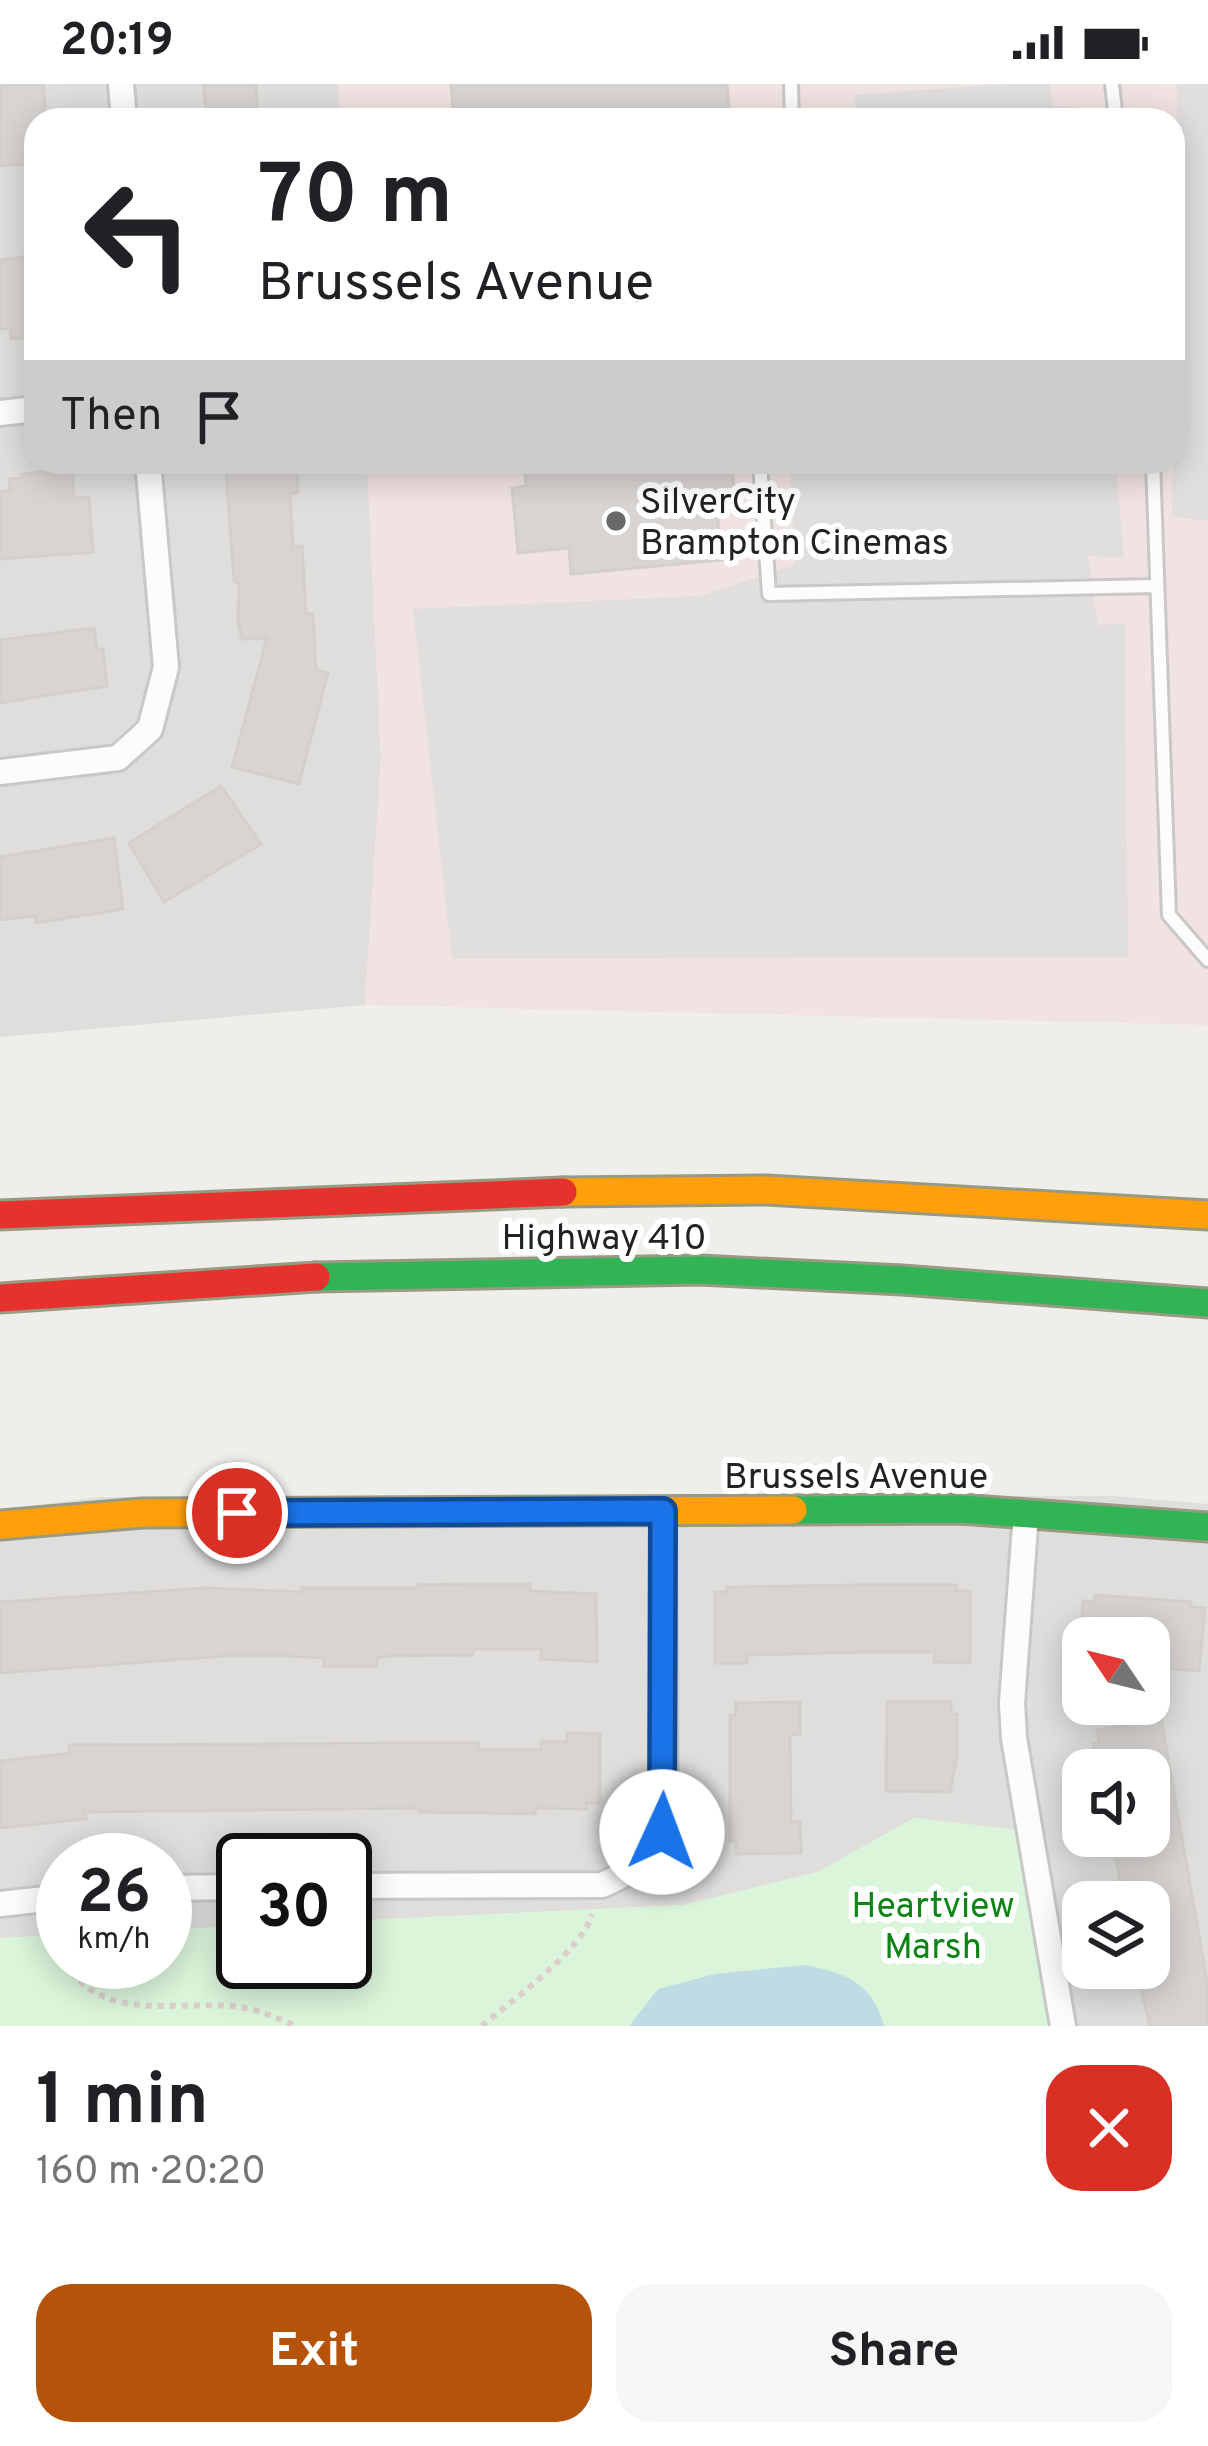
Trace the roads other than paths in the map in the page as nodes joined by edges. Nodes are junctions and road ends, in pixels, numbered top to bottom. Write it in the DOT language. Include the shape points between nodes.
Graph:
graph roads {
  1 [pos="149,474"];
  2 [pos="761,474"];
  3 [pos="1153,474"];
  4 [pos="1155,586"];
  5 [pos="0,772"];
  6 [pos="1208,960"];
  7 [pos="0,1215"];
  8 [pos="1208,1215"];
  9 [pos="0,1298"];
  10 [pos="1208,1303"];
  11 [pos="663,1511"];
  12 [pos="1025,1514"];
  13 [pos="0,1525"];
  14 [pos="1208,1527"];
  15 [pos="372,1886"];
  16 [pos="36,1900"];
  17 [pos="0,1904"];
  18 [pos="1063,2026"];
  1 -- 5 [label="street" via="166,667 149,729 118,758"];
  2 -- 4 [label="lane" via="769,594"];
  3 -- 4 [label="lane"];
  4 -- 6 [label="lane" via="1169,914"];
  7 -- 8 [label="main road, Highway 410" via="766,1190"];
  9 -- 10 [label="main road, Highway 410" via="558,1269 799,1274"];
  11 -- 12 [label="main road, Brussels Avenue"];
  11 -- 13 [label="main road, Brussels Avenue" via="142,1513"];
  11 -- 15 [label="street" via="665,1811 651,1853 630,1874 602,1885"];
  12 -- 14 [label="main road, Brussels Avenue"];
  12 -- 18 [label="street" via="1014,1738"];
  16 -- 17 [label="street"];
}
